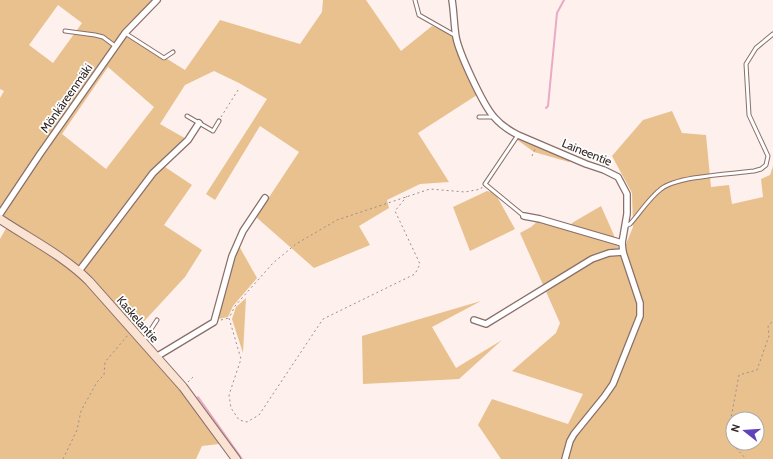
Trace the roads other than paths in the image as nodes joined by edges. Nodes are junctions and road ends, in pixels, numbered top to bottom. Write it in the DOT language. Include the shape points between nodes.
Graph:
graph roads {
  1 [pos="157,0"];
  2 [pos="415,0"];
  3 [pos="452,0"];
  4 [pos="65,31"];
  5 [pos="125,33"];
  6 [pos="773,34"];
  7 [pos="456,36"];
  8 [pos="116,46"];
  9 [pos="173,52"];
  10 [pos="187,116"];
  11 [pos="479,117"];
  12 [pos="494,117"];
  13 [pos="219,121"];
  14 [pos="199,123"];
  15 [pos="518,135"];
  16 [pos="265,198"];
  17 [pos="0,214"];
  18 [pos="524,216"];
  19 [pos="0,219"];
  20 [pos="625,226"];
  21 [pos="622,243"];
  22 [pos="623,252"];
  23 [pos="79,271"];
  24 [pos="157,320"];
  25 [pos="474,320"];
  26 [pos="143,342"];
  27 [pos="156,356"];
  28 [pos="236,459"];
  29 [pos="565,459"];
  1 -- 5 [label="street, Mönkäreenmäki"];
  2 -- 7 [label="lane" via="419,15"];
  3 -- 7 [label="street, Laineentie"];
  4 -- 8 [label="lane" via="103,37"];
  5 -- 8 [label="street, Mönkäreenmäki"];
  5 -- 9 [label="lane" via="164,58"];
  6 -- 20 [label="lane" via="756,48 746,64 749,115 768,156 766,165 754,171 672,183 661,189 630,224"];
  7 -- 12 [label="street, Laineentie" via="480,93"];
  8 -- 17 [label="street, Mönkäreenmäki"];
  10 -- 14 [label="lane"];
  11 -- 12 [label="lane"];
  12 -- 15 [label="street, Laineentie"];
  13 -- 14 [label="lane" via="213,130"];
  14 -- 23 [label="street" via="188,140 153,173"];
  15 -- 18 [label="lane" via="485,184"];
  15 -- 20 [label="street, Laineentie" via="618,177 627,194"];
  16 -- 27 [label="street" via="243,231 232,256 214,322"];
  18 -- 21 [label="street"];
  19 -- 23 [label="street, Kaskelantie"];
  20 -- 21 [label="street, Laineentie"];
  21 -- 22 [label="street, Laineentie"];
  22 -- 25 [label="street" via="608,253 592,259 486,324"];
  22 -- 29 [label="street, Laineentie" via="640,302 640,316 613,384 574,434"];
  23 -- 26 [label="street, Kaskelantie"];
  24 -- 26 [label="lane"];
  26 -- 27 [label="street, Kaskelantie"];
  27 -- 28 [label="street, Kaskelantie" via="183,387"];
}
